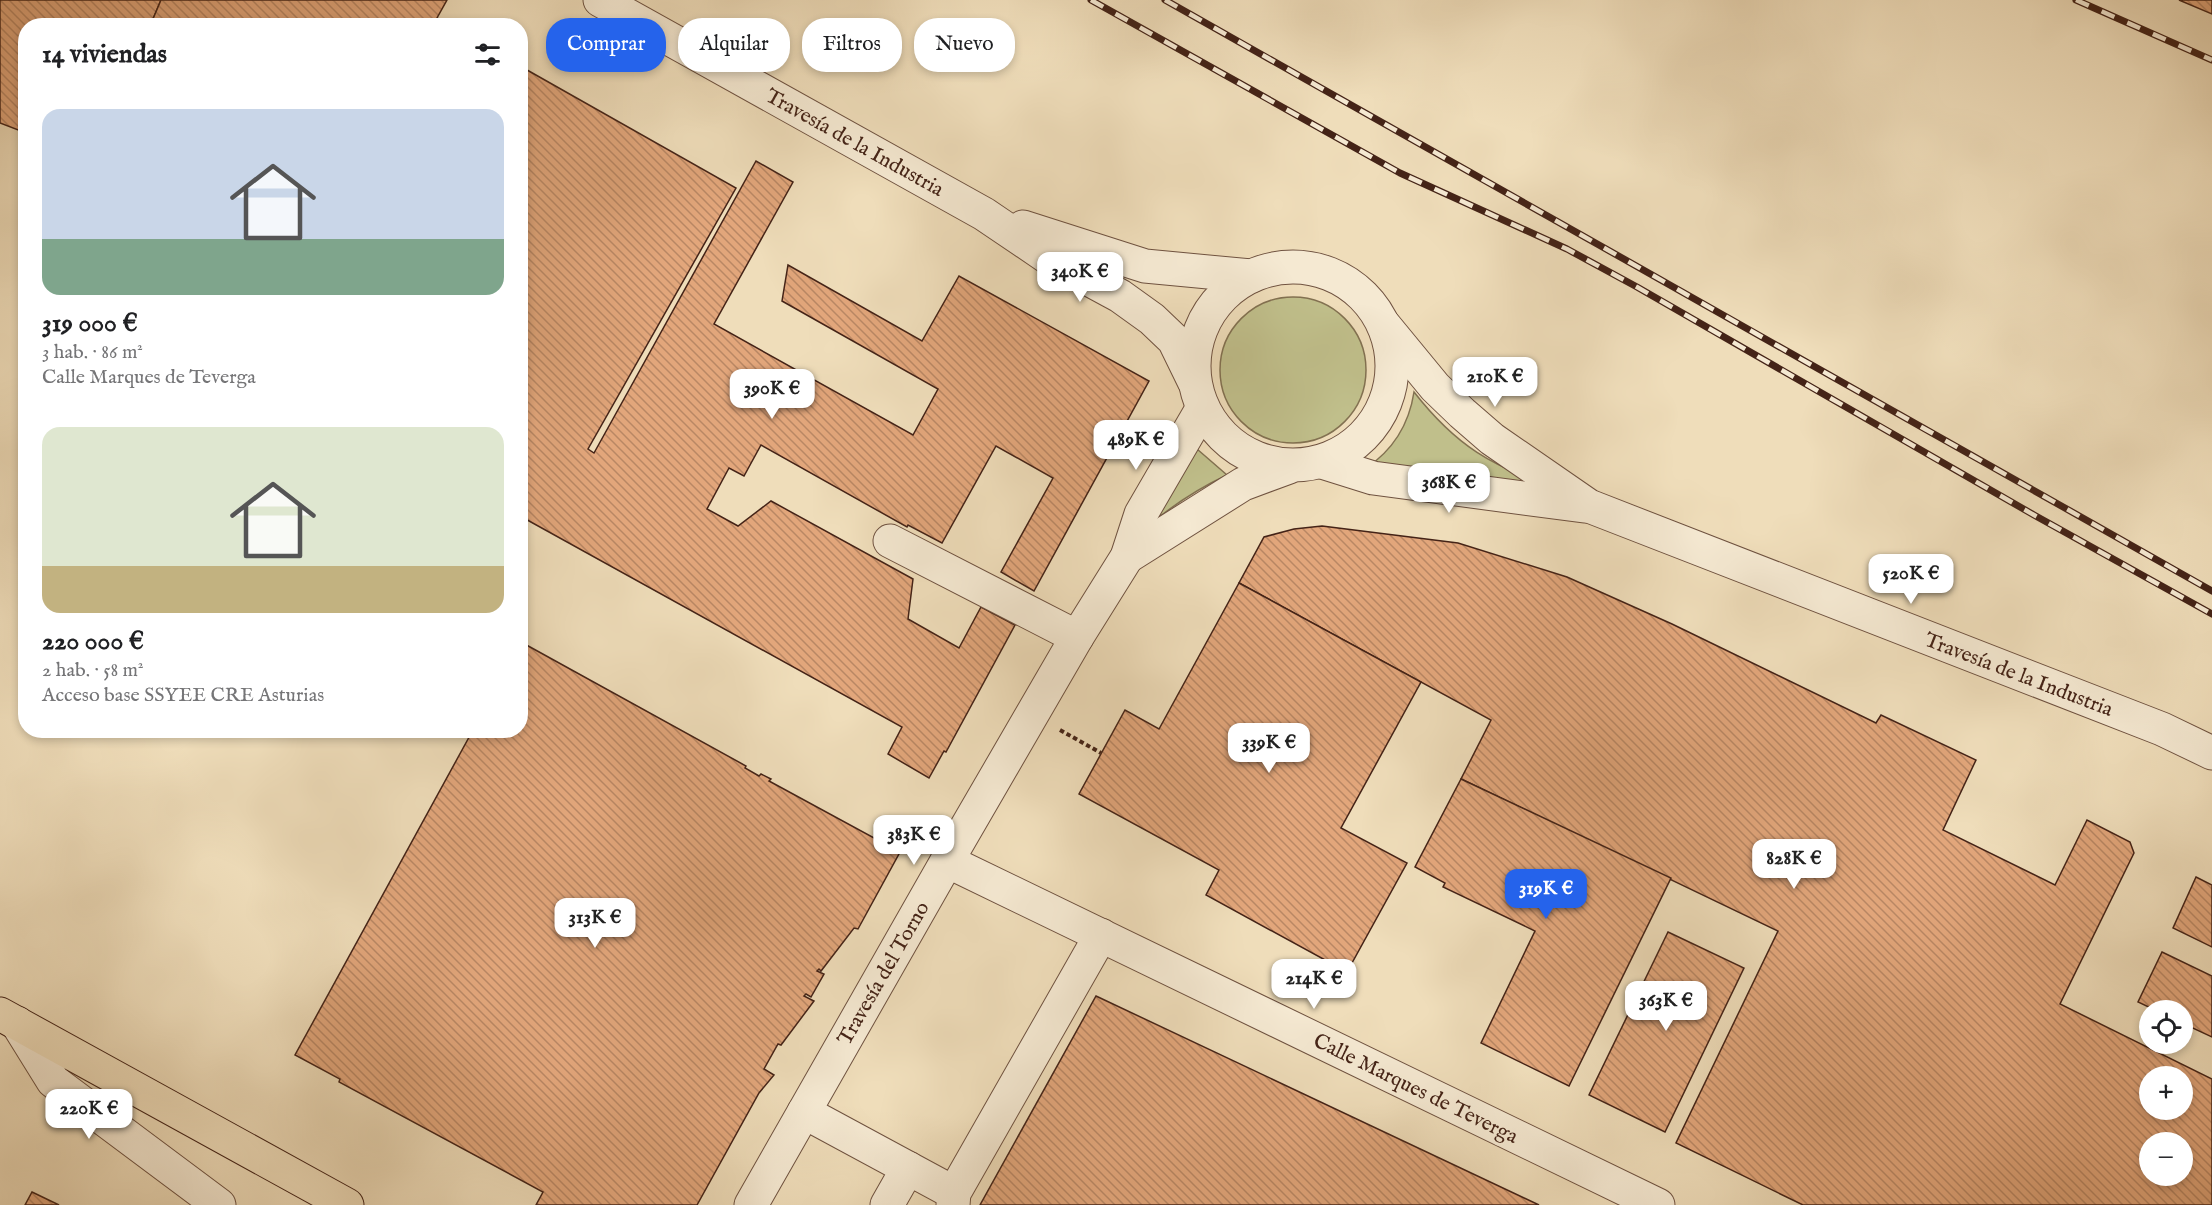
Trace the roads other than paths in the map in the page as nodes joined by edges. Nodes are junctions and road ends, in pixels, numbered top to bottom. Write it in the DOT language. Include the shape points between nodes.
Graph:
graph roads {
  1 [pos="600,0"];
  2 [pos="984,214"];
  3 [pos="1251,276"];
  4 [pos="1384,325"];
  5 [pos="1198,395"];
  6 [pos="1322,462"];
  7 [pos="1289,467"];
  8 [pos="1589,506"];
  9 [pos="890,541"];
  10 [pos="1127,557"];
  11 [pos="1077,636"];
  12 [pos="2212,753"];
  13 [pos="947,861"];
  14 [pos="1101,935"];
  15 [pos="8,1019"];
  16 [pos="804,1112"];
  17 [pos="908,1168"];
  18 [pos="954,1199"];
  19 [pos="219,1205"];
  20 [pos="348,1205"];
  21 [pos="752,1205"];
  22 [pos="887,1205"];
  23 [pos="1658,1205"];
  1 -- 2 [label="street, Travesía de la Industria"];
  2 -- 3 [label="street, Travesía de la Industria" via="1145,266"];
  2 -- 5 [label="street, Travesía de la Industria" via="1152,319 1174,340"];
  3 -- 4 [label="street, Travesía de la Industria" via="1281,267 1313,268 1342,279 1367,299"];
  3 -- 5 [label="street, Travesía de la Industria" via="1224,294 1205,319 1195,349"];
  4 -- 6 [label="street, Travesía de la Industria" via="1393,358 1390,392 1376,422 1352,447"];
  4 -- 8 [label="street, Travesía de la Industria" via="1462,413 1492,439"];
  5 -- 7 [label="street, Travesía de la Industria" via="1226,441 1255,459"];
  5 -- 10 [label="street, Travesía del Torno" via="1141,514"];
  6 -- 7 [label="street, Travesía de la Industria"];
  6 -- 8 [label="street, Travesía de la Industria" via="1373,478"];
  7 -- 10 [label="street, Travesía del Torno" via="1243,484"];
  8 -- 12 [label="street, Travesía de la Industria" via="2162,729"];
  9 -- 11 [label="street"];
  10 -- 11 [label="street, Travesía del Torno"];
  11 -- 13 [label="street, Travesía del Torno"];
  13 -- 14 [label="street, Calle Marques de Teverga"];
  13 -- 16 [label="street, Travesía del Torno"];
  14 -- 18 [label="street"];
  14 -- 23 [label="street, Calle Marques de Teverga"];
  15 -- 19 [label="street" via="53,1081"];
  15 -- 20 [label="highway"];
  16 -- 17 [label="street"];
  16 -- 21 [label="street, Travesía del Torno"];
  17 -- 18 [label="street"];
  17 -- 22 [label="street"];
}
